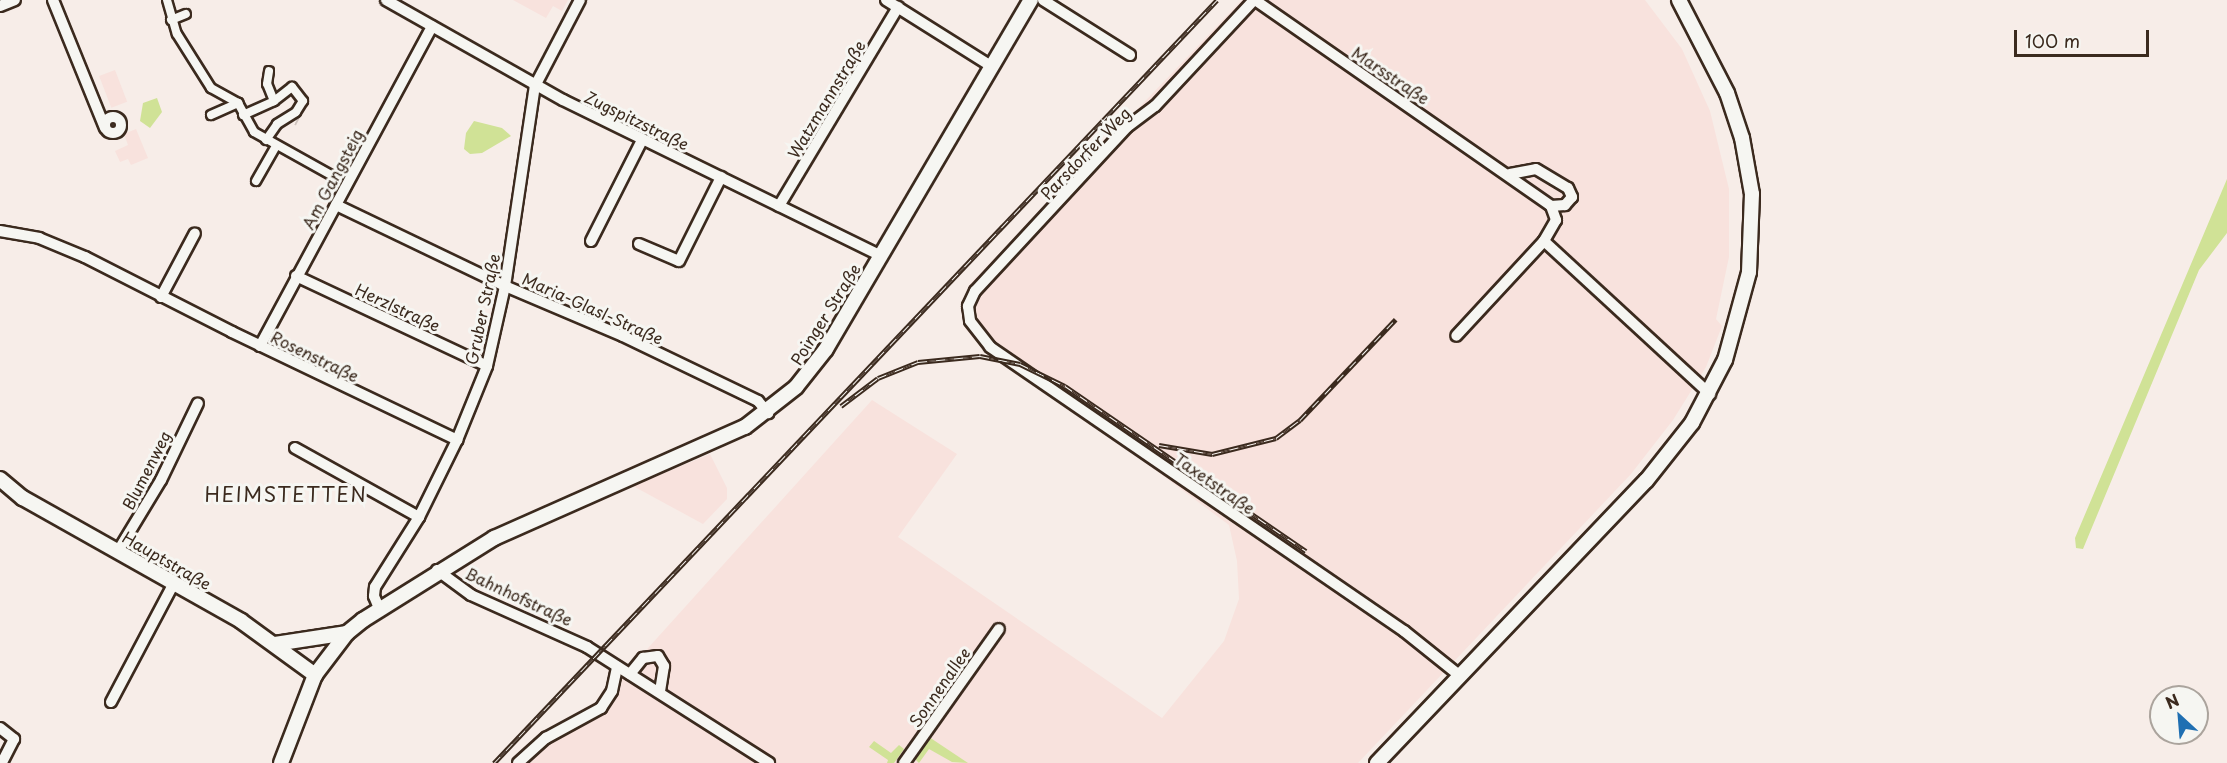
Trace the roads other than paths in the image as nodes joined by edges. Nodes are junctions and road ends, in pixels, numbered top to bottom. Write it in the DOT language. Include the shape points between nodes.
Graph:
graph roads {
  1 [pos="15,0"];
  2 [pos="53,0"];
  3 [pos="167,0"];
  4 [pos="386,0"];
  5 [pos="580,0"];
  6 [pos="886,0"];
  7 [pos="1031,0"];
  8 [pos="1043,0"];
  9 [pos="1255,0"];
  10 [pos="1678,0"];
  11 [pos="0,6"];
  12 [pos="898,7"];
  13 [pos="186,14"];
  14 [pos="171,20"];
  15 [pos="432,26"];
  16 [pos="177,34"];
  17 [pos="168,38"];
  18 [pos="1130,55"];
  19 [pos="991,66"];
  20 [pos="269,71"];
  21 [pos="536,86"];
  22 [pos="274,101"];
  23 [pos="238,103"];
  24 [pos="211,115"];
  25 [pos="243,115"];
  26 [pos="105,128"];
  27 [pos="266,140"];
  28 [pos="642,140"];
  29 [pos="276,146"];
  30 [pos="1510,174"];
  31 [pos="721,177"];
  32 [pos="338,179"];
  33 [pos="256,182"];
  34 [pos="336,205"];
  35 [pos="779,206"];
  36 [pos="1551,206"];
  37 [pos="0,231"];
  38 [pos="195,233"];
  39 [pos="1544,241"];
  40 [pos="591,242"];
  41 [pos="639,244"];
  42 [pos="881,256"];
  43 [pos="296,276"];
  44 [pos="505,286"];
  45 [pos="161,297"];
  46 [pos="968,306"];
  47 [pos="1456,336"];
  48 [pos="260,346"];
  49 [pos="487,366"];
  50 [pos="1705,390"];
  51 [pos="198,403"];
  52 [pos="768,413"];
  53 [pos="457,440"];
  54 [pos="295,448"];
  55 [pos="0,479"];
  56 [pos="419,517"];
  57 [pos="118,551"];
  58 [pos="437,570"];
  59 [pos="174,583"];
  60 [pos="379,608"];
  61 [pos="999,629"];
  62 [pos="347,633"];
  63 [pos="275,644"];
  64 [pos="617,667"];
  65 [pos="630,674"];
  66 [pos="315,675"];
  67 [pos="1459,675"];
  68 [pos="660,690"];
  69 [pos="111,702"];
  70 [pos="0,728"];
  71 [pos="3,763"];
  72 [pos="281,763"];
  73 [pos="518,763"];
  74 [pos="769,763"];
  75 [pos="904,763"];
  76 [pos="1377,763"];
  1 -- 11 [label="street"];
  2 -- 26 [label="street"];
  3 -- 14 [label="street"];
  4 -- 15 [label="street, Zugspitzstraße"];
  5 -- 21 [label="street, Gruber Straße"];
  6 -- 12 [label="street"];
  7 -- 19 [label="street, Poinger Straße"];
  8 -- 18 [label="street"];
  9 -- 30 [label="street, Marsstraße"];
  9 -- 46 [label="street, Parsdorfer Weg" via="1155,106 1122,132 975,291"];
  10 -- 50 [label="street" via="1728,93 1742,138 1752,194 1752,249 1746,294 1725,360"];
  12 -- 19 [label="street"];
  12 -- 35 [label="street, Watzmannstraße"];
  13 -- 14 [label="street"];
  14 -- 16 [label="street"];
  15 -- 21 [label="street, Zugspitzstraße"];
  15 -- 34 [label="street, Am Gangsteig"];
  16 -- 17 [label="street"];
  16 -- 23 [label="street" via="211,88"];
  19 -- 42 [label="street, Poinger Straße"];
  20 -- 22 [label="street" via="267,84"];
  21 -- 28 [label="street, Zugspitzstraße"];
  21 -- 44 [label="street, Gruber Straße"];
  22 -- 25 [label="street"];
  22 -- 27 [label="street" via="292,87 303,100 292,119 276,124"];
  23 -- 24 [label="street"];
  23 -- 25 [label="street"];
  25 -- 27 [label="street" via="254,132"];
  27 -- 29 [label="street"];
  28 -- 31 [label="street, Zugspitzstraße"];
  28 -- 40 [label="street"];
  29 -- 32 [label="street"];
  29 -- 33 [label="street"];
  30 -- 36 [label="street, Marsstraße"];
  30 -- 36 [label="street" via="1536,169 1568,188 1572,197 1565,205"];
  31 -- 35 [label="street, Zugspitzstraße"];
  31 -- 41 [label="street" via="679,261"];
  34 -- 43 [label="street, Am Gangsteig"];
  34 -- 44 [label="street, Maria-Glasl-Straße"];
  35 -- 42 [label="street, Zugspitzstraße"];
  36 -- 39 [label="street" via="1556,220"];
  37 -- 45 [label="street, Rosenstraße" via="56,244"];
  38 -- 45 [label="street"];
  39 -- 47 [label="street"];
  39 -- 50 [label="street"];
  42 -- 52 [label="street, Poinger Straße" via="813,367"];
  43 -- 48 [label="street, Am Gangsteig"];
  43 -- 49 [label="street, Herzlstraße"];
  44 -- 49 [label="street, Gruber Straße"];
  44 -- 52 [label="street, Maria-Glasl-Straße" via="551,303 758,400"];
  45 -- 48 [label="street, Rosenstraße"];
  46 -- 67 [label="street, Taxetstraße" via="970,321 990,347 1404,631"];
  48 -- 53 [label="street, Rosenstraße"];
  49 -- 53 [label="street, Gruber Straße"];
  50 -- 67 [label="street" via="1646,481"];
  51 -- 57 [label="street, Blumenweg" via="161,480"];
  52 -- 58 [label="street, Poinger Straße" via="719,441 526,522"];
  53 -- 56 [label="street, Gruber Straße"];
  54 -- 56 [label="street"];
  55 -- 57 [label="street, Hauptstraße" via="23,498"];
  56 -- 60 [label="street, Gruber Straße" via="375,587"];
  57 -- 59 [label="street, Hauptstraße"];
  58 -- 60 [label="street"];
  58 -- 64 [label="street, Bahnhofstraße" via="471,595 558,632"];
  59 -- 63 [label="street, Hauptstraße"];
  59 -- 69 [label="street"];
  60 -- 62 [label="street"];
  61 -- 75 [label="street, Sonnenallee"];
  62 -- 63 [label="street"];
  62 -- 66 [label="street"];
  63 -- 66 [label="street, Hauptstraße"];
  64 -- 65 [label="street, Bahnhofstraße"];
  64 -- 73 [label="street" via="612,691 601,708 546,738"];
  65 -- 68 [label="street, Bahnhofstraße"];
  65 -- 68 [label="street" via="643,658 658,656 664,666"];
  66 -- 72 [label="street"];
  67 -- 76 [label="street"];
  68 -- 74 [label="street, Bahnhofstraße"];
  70 -- 71 [label="street" via="14,739"];
}
